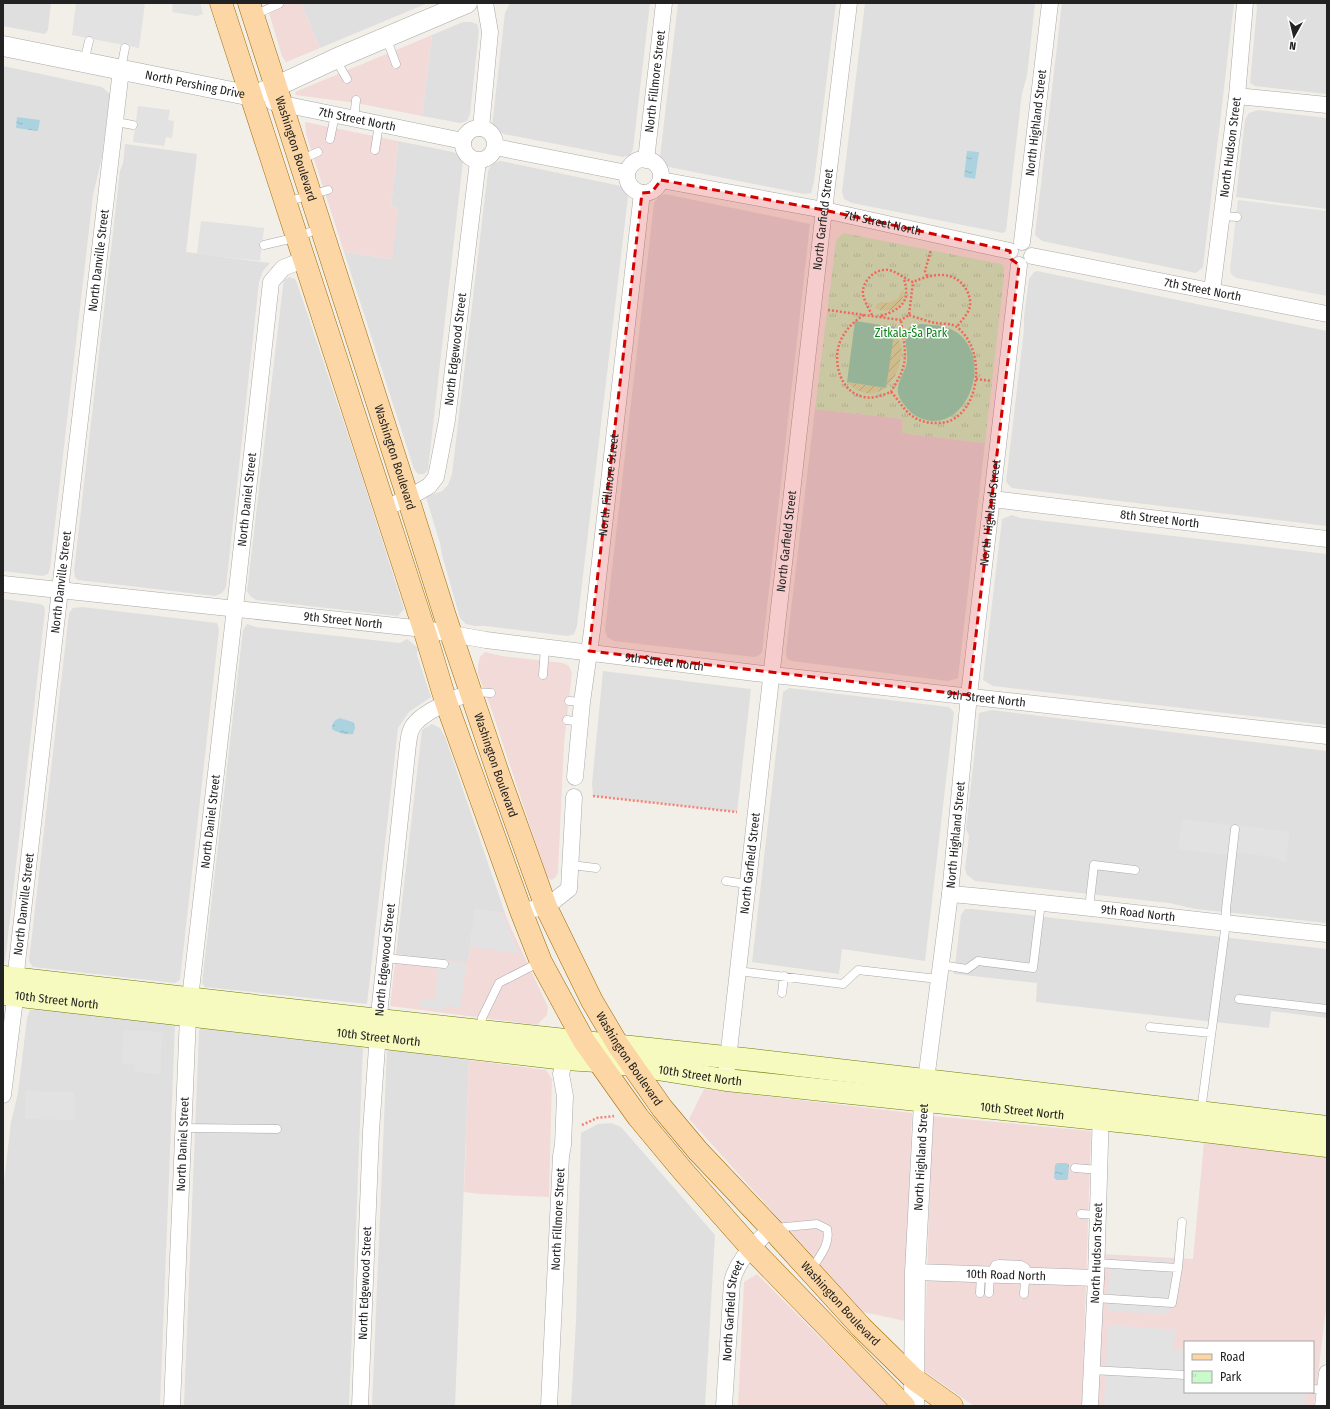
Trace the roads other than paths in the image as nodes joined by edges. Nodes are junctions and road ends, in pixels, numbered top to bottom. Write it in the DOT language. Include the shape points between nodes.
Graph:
graph roads {
  1 [pos="221,3"];
  2 [pos="467,3"];
  3 [pos="485,3"];
  4 [pos="664,3"];
  5 [pos="849,3"];
  6 [pos="1050,3"];
  7 [pos="1245,3"];
  8 [pos="280,4"];
  9 [pos="251,9"];
  10 [pos="386,37"];
  11 [pos="89,41"];
  12 [pos="3,46"];
  13 [pos="125,48"];
  14 [pos="335,59"];
  15 [pos="84,63"];
  16 [pos="396,64"];
  17 [pos="121,70"];
  18 [pos="347,79"];
  19 [pos="278,95"];
  20 [pos="252,96"];
  21 [pos="1237,96"];
  22 [pos="356,100"];
  23 [pos="1327,105"];
  24 [pos="335,115"];
  25 [pos="354,119"];
  26 [pos="116,122"];
  27 [pos="379,124"];
  28 [pos="133,125"];
  29 [pos="481,128"];
  30 [pos="330,139"];
  31 [pos="463,141"];
  32 [pos="495,147"];
  33 [pos="375,150"];
  34 [pos="646,160"];
  35 [pos="478,161"];
  36 [pos="627,174"];
  37 [pos="661,180"];
  38 [pos="319,192"];
  39 [pos="642,193"];
  40 [pos="286,202"];
  41 [pos="824,210"];
  42 [pos="321,228"];
  43 [pos="298,237"];
  44 [pos="264,245"];
  45 [pos="1016,247"];
  46 [pos="305,260"];
  47 [pos="1026,260"];
  48 [pos="1212,291"];
  49 [pos="1327,314"];
  50 [pos="408,498"];
  51 [pos="992,500"];
  52 [pos="385,508"];
  53 [pos="1327,540"];
  54 [pos="3,584"];
  55 [pos="60,590"];
  56 [pos="235,608"];
  57 [pos="424,629"];
  58 [pos="452,634"];
  59 [pos="545,647"];
  60 [pos="589,651"];
  61 [pos="771,674"];
  62 [pos="543,675"];
  63 [pos="481,693"];
  64 [pos="969,696"];
  65 [pos="446,702"];
  66 [pos="1327,736"];
  67 [pos="575,777"];
  68 [pos="574,797"];
  69 [pos="1235,830"];
  70 [pos="571,865"];
  71 [pos="596,868"];
  72 [pos="1135,870"];
  73 [pos="726,881"];
  74 [pos="748,884"];
  75 [pos="950,894"];
  76 [pos="1041,902"];
  77 [pos="546,907"];
  78 [pos="1089,908"];
  79 [pos="520,911"];
  80 [pos="1226,923"];
  81 [pos="1327,934"];
  82 [pos="385,958"];
  83 [pos="541,962"];
  84 [pos="444,964"];
  85 [pos="738,971"];
  86 [pos="940,972"];
  87 [pos="784,976"];
  88 [pos="9,986"];
  89 [pos="782,993"];
  90 [pos="1239,999"];
  91 [pos="189,1006"];
  92 [pos="1327,1009"];
  93 [pos="1150,1027"];
  94 [pos="378,1028"];
  95 [pos="480,1031"];
  96 [pos="1211,1034"];
  97 [pos="584,1041"];
  98 [pos="618,1045"];
  99 [pos="727,1057"];
  100 [pos="565,1059"];
  101 [pos="597,1061"];
  102 [pos="632,1065"];
  103 [pos="726,1080"];
  104 [pos="925,1090"];
  105 [pos="3,1095"];
  106 [pos="1101,1110"];
  107 [pos="1201,1112"];
  108 [pos="1327,1126"];
  109 [pos="183,1128"];
  110 [pos="277,1129"];
  111 [pos="1327,1146"];
  112 [pos="1075,1168"];
  113 [pos="1099,1170"];
  114 [pos="1082,1214"];
  115 [pos="1098,1215"];
  116 [pos="1182,1222"];
  117 [pos="771,1228"];
  118 [pos="752,1249"];
  119 [pos="1178,1268"];
  120 [pos="1096,1270"];
  121 [pos="810,1272"];
  122 [pos="915,1272"];
  123 [pos="986,1274"];
  124 [pos="1025,1276"];
  125 [pos="980,1292"];
  126 [pos="989,1293"];
  127 [pos="1024,1294"];
  128 [pos="1095,1298"];
  129 [pos="1091,1370"];
  130 [pos="1327,1373"];
  131 [pos="1184,1375"];
  132 [pos="914,1379"];
  133 [pos="1319,1389"];
  134 [pos="172,1406"];
  135 [pos="360,1406"];
  136 [pos="549,1406"];
  137 [pos="724,1406"];
  138 [pos="904,1406"];
  139 [pos="914,1406"];
  140 [pos="952,1406"];
  141 [pos="1090,1406"];
  142 [pos="1323,1406"];
  1 -- 20 [label="main road, Washington Boulevard"];
  2 -- 10 [label="street, North Pershing Drive"];
  3 -- 29 [label="street" via="490,32"];
  4 -- 34 [label="street, North Fillmore Street"];
  5 -- 41 [label="street, North Garfield Street"];
  6 -- 45 [label="street, North Highland Street"];
  7 -- 21 [label="street, North Hudson Street"];
  8 -- 9 [label="lane"];
  9 -- 19 [label="main road, Washington Boulevard"];
  10 -- 14 [label="street, North Pershing Drive"];
  10 -- 16 [label="lane"];
  11 -- 15 [label="lane"];
  12 -- 15 [label="street, North Pershing Drive"];
  13 -- 17 [label="lane"];
  14 -- 18 [label="lane"];
  14 -- 19 [label="street, North Pershing Drive"];
  15 -- 17 [label="street, North Pershing Drive"];
  17 -- 20 [label="street, North Pershing Drive"];
  17 -- 26 [label="street, North Danville Street"];
  19 -- 20 [label="street, North Pershing Drive"];
  19 -- 24 [label="street, 7th Street North"];
  19 -- 38 [label="main road, Washington Boulevard" via="309,156"];
  20 -- 40 [label="main road, Washington Boulevard"];
  21 -- 23 [label="street"];
  21 -- 48 [label="street, North Hudson Street" via="1229,216"];
  22 -- 25 [label="lane"];
  24 -- 25 [label="street, 7th Street North"];
  24 -- 30 [label="lane"];
  25 -- 27 [label="street, 7th Street North"];
  26 -- 28 [label="lane"];
  26 -- 55 [label="street, North Danville Street"];
  27 -- 31 [label="street, 7th Street North"];
  27 -- 33 [label="lane"];
  29 -- 31 [label="street" via="472,130"];
  29 -- 32 [label="street" via="490,133"];
  31 -- 35 [label="street" via="468,156"];
  32 -- 35 [label="street" via="487,159"];
  32 -- 36 [label="street"];
  34 -- 36 [label="street" via="632,164"];
  34 -- 37 [label="street" via="656,164 660,169"];
  35 -- 50 [label="street, North Edgewood Street" via="447,420 436,477 429,486"];
  36 -- 39 [label="street" via="632,189"];
  37 -- 39 [label="street" via="652,192"];
  37 -- 41 [label="street, 7th Street North"];
  38 -- 40 [label="lane"];
  38 -- 42 [label="main road, Washington Boulevard"];
  39 -- 60 [label="street, North Fillmore Street"];
  40 -- 43 [label="main road, Washington Boulevard"];
  41 -- 45 [label="street, 7th Street North"];
  41 -- 61 [label="street, North Garfield Street"];
  42 -- 43 [label="lane"];
  42 -- 50 [label="main road, Washington Boulevard"];
  43 -- 44 [label="lane"];
  43 -- 46 [label="main road, Washington Boulevard"];
  45 -- 47 [label="street" via="1011,259 1013,262"];
  46 -- 52 [label="main road, Washington Boulevard"];
  46 -- 56 [label="street, North Daniel Street" via="283,268 271,282"];
  47 -- 48 [label="street, 7th Street North"];
  47 -- 51 [label="street, North Highland Street"];
  48 -- 49 [label="street, 7th Street North"];
  50 -- 52 [label="street, North Edgewood Street"];
  50 -- 58 [label="main road, Washington Boulevard"];
  51 -- 53 [label="street, 8th Street North"];
  51 -- 64 [label="street, North Highland Street"];
  52 -- 57 [label="main road, Washington Boulevard"];
  54 -- 55 [label="street, 9th Street North"];
  55 -- 56 [label="street, 9th Street North"];
  55 -- 88 [label="street, North Danville Street"];
  56 -- 57 [label="street, 9th Street North"];
  56 -- 91 [label="street, North Daniel Street"];
  57 -- 58 [label="street, 9th Street North"];
  57 -- 65 [label="main road, Washington Boulevard"];
  58 -- 59 [label="street, 9th Street North"];
  58 -- 63 [label="main road, Washington Boulevard"];
  59 -- 60 [label="street, 9th Street North"];
  59 -- 62 [label="lane"];
  60 -- 61 [label="street, 9th Street North"];
  60 -- 67 [label="street, North Fillmore Street" via="575,701"];
  61 -- 64 [label="street, 9th Street North"];
  61 -- 74 [label="street, North Garfield Street"];
  63 -- 65 [label="street, North Edgewood Street"];
  63 -- 77 [label="main road, Washington Boulevard"];
  64 -- 66 [label="street, 9th Street North"];
  64 -- 75 [label="street, North Highland Street"];
  65 -- 79 [label="main road, Washington Boulevard"];
  65 -- 82 [label="street, North Edgewood Street" via="414,724 410,732"];
  68 -- 70 [label="street"];
  69 -- 80 [label="lane"];
  70 -- 71 [label="lane"];
  70 -- 77 [label="street" via="569,889"];
  72 -- 78 [label="lane" via="1094,865"];
  73 -- 74 [label="lane"];
  74 -- 85 [label="street, North Garfield Street"];
  75 -- 76 [label="street, 9th Road North"];
  75 -- 86 [label="street, North Highland Street"];
  76 -- 78 [label="street, 9th Road North"];
  76 -- 86 [label="lane" via="1033,968 978,961 967,969"];
  77 -- 79 [label="street"];
  77 -- 98 [label="main road, Washington Boulevard" via="592,1001"];
  78 -- 80 [label="street, 9th Road North"];
  79 -- 83 [label="main road, Washington Boulevard"];
  80 -- 81 [label="street, 9th Road North"];
  80 -- 96 [label="lane"];
  82 -- 84 [label="lane"];
  82 -- 94 [label="street, North Edgewood Street"];
  83 -- 95 [label="lane" via="499,983 482,1018"];
  83 -- 97 [label="main road, Washington Boulevard"];
  85 -- 87 [label="lane"];
  85 -- 99 [label="street, North Garfield Street"];
  86 -- 87 [label="lane" via="858,970 843,984"];
  86 -- 104 [label="street, North Highland Street"];
  87 -- 89 [label="lane"];
  88 -- 91 [label="main road, 10th Street North"];
  88 -- 105 [label="street, North Danville Street"];
  90 -- 92 [label="lane"];
  91 -- 94 [label="main road, 10th Street North"];
  91 -- 109 [label="street, North Daniel Street"];
  93 -- 96 [label="lane"];
  94 -- 95 [label="main road, 10th Street North"];
  94 -- 100 [label="main road, 10th Street North"];
  94 -- 135 [label="street, North Edgewood Street" via="370,1139"];
  95 -- 97 [label="main road, 10th Street North"];
  96 -- 107 [label="lane"];
  97 -- 98 [label="main road, 10th Street North"];
  97 -- 100 [label="street"];
  97 -- 101 [label="main road, Washington Boulevard"];
  98 -- 99 [label="main road, 10th Street North"];
  98 -- 102 [label="main road, Washington Boulevard"];
  99 -- 103 [label="street, North Garfield Street"];
  99 -- 104 [label="main road, 10th Street North"];
  100 -- 101 [label="main road, 10th Street North"];
  100 -- 136 [label="street, North Fillmore Street" via="561,1074 565,1096"];
  101 -- 102 [label="main road, 10th Street North"];
  101 -- 118 [label="main road, Washington Boulevard" via="663,1148"];
  102 -- 103 [label="main road, 10th Street North"];
  102 -- 117 [label="main road, Washington Boulevard" via="678,1128"];
  103 -- 104 [label="main road, 10th Street North"];
  104 -- 106 [label="main road, 10th Street North"];
  104 -- 122 [label="street, North Highland Street"];
  106 -- 107 [label="main road, 10th Street North"];
  106 -- 111 [label="main road, 10th Street North"];
  106 -- 113 [label="street, North Hudson Street"];
  107 -- 108 [label="main road, 10th Street North"];
  109 -- 110 [label="lane"];
  109 -- 134 [label="street, North Daniel Street"];
  112 -- 113 [label="lane"];
  113 -- 115 [label="street, North Hudson Street"];
  114 -- 115 [label="lane"];
  115 -- 120 [label="street, North Hudson Street"];
  116 -- 119 [label="lane"];
  117 -- 118 [label="street, North Garfield Street"];
  117 -- 121 [label="main road, Washington Boulevard"];
  117 -- 121 [label="lane" via="817,1224 827,1229 827,1245"];
  118 -- 137 [label="street, North Garfield Street" via="740,1261 732,1282"];
  118 -- 138 [label="main road, Washington Boulevard"];
  119 -- 120 [label="lane"];
  119 -- 128 [label="lane" via="1172,1303"];
  120 -- 124 [label="street, 10th Road North"];
  120 -- 128 [label="street, North Hudson Street"];
  121 -- 132 [label="main road, Washington Boulevard"];
  122 -- 123 [label="street, 10th Road North"];
  122 -- 132 [label="street, North Highland Street"];
  123 -- 124 [label="street, 10th Road North"];
  123 -- 125 [label="lane"];
  123 -- 126 [label="lane"];
  124 -- 127 [label="lane"];
  128 -- 129 [label="street, North Hudson Street"];
  129 -- 131 [label="lane"];
  129 -- 141 [label="street, North Hudson Street"];
  130 -- 133 [label="street"];
  132 -- 139 [label="street, North Highland Street"];
  132 -- 140 [label="main road, Washington Boulevard"];
  133 -- 142 [label="street"];
}
